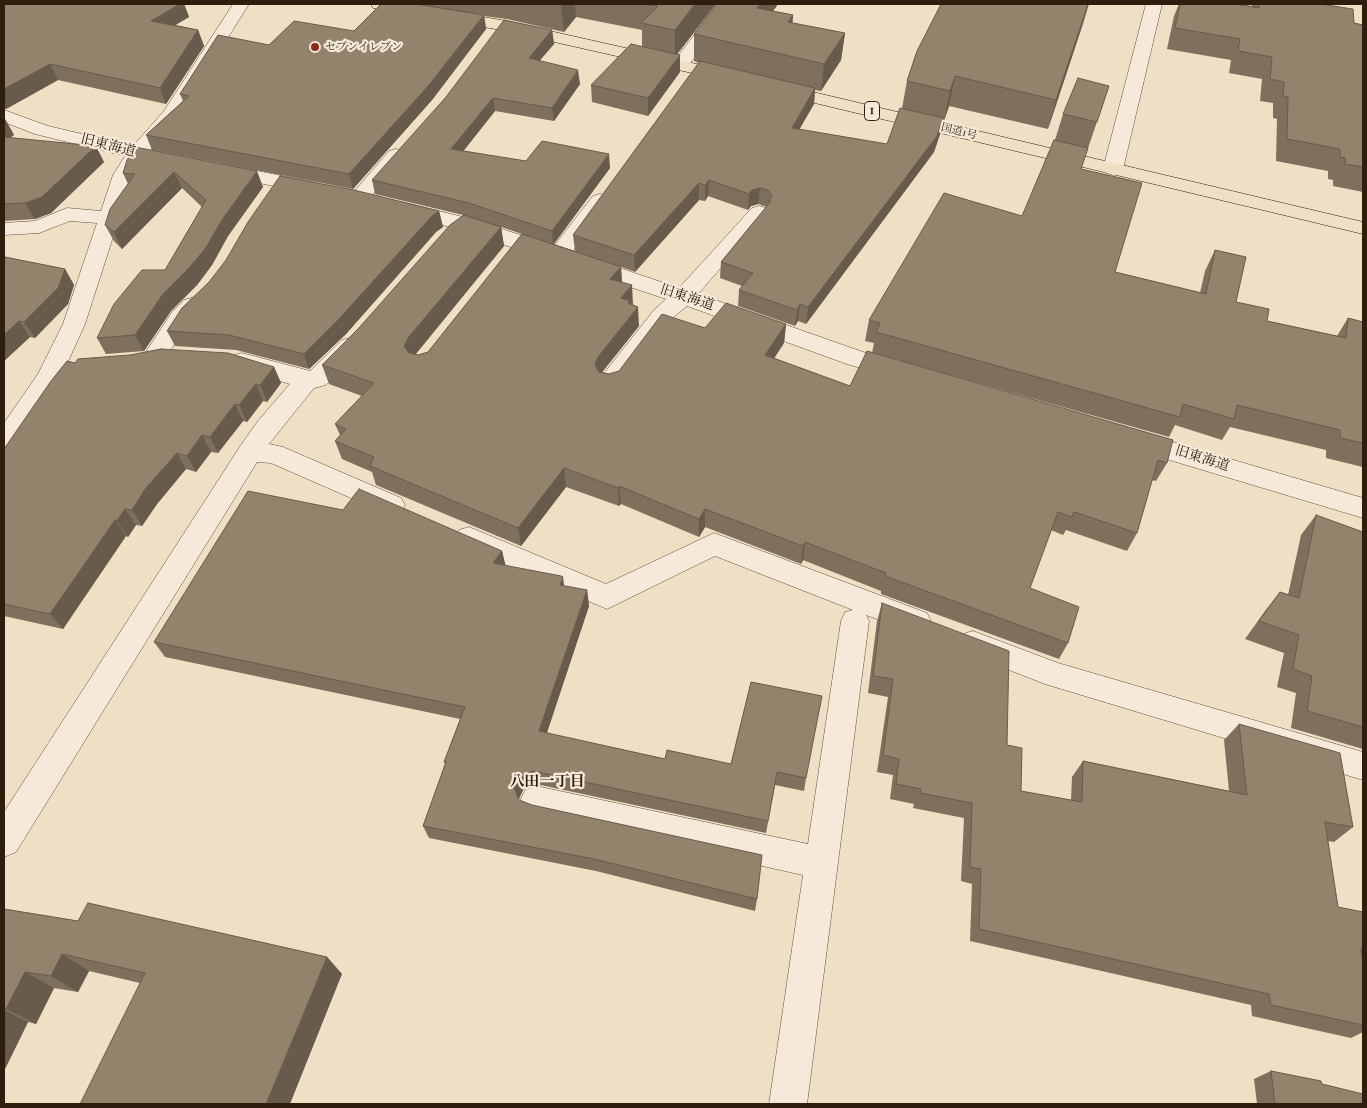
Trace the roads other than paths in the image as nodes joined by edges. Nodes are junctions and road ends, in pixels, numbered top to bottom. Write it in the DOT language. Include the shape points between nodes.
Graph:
graph roads {
  1 [pos="242,4"];
  2 [pos="379,4"];
  3 [pos="726,4"];
  4 [pos="1154,4"];
  5 [pos="501,25"];
  6 [pos="486,44"];
  7 [pos="686,72"];
  8 [pos="4,116"];
  9 [pos="409,141"];
  10 [pos="136,154"];
  11 [pos="1113,169"];
  12 [pos="610,186"];
  13 [pos="344,195"];
  14 [pos="759,212"];
  15 [pos="108,218"];
  16 [pos="464,224"];
  17 [pos="1363,228"];
  18 [pos="4,230"];
  19 [pos="438,245"];
  20 [pos="558,255"];
  21 [pos="206,291"];
  22 [pos="683,297"];
  23 [pos="368,326"];
  24 [pos="180,357"];
  25 [pos="154,358"];
  26 [pos="217,359"];
  27 [pos="129,363"];
  28 [pos="82,366"];
  29 [pos="54,368"];
  30 [pos="920,377"];
  31 [pos="307,380"];
  32 [pos="610,383"];
  33 [pos="1115,434"];
  34 [pos="4,442"];
  35 [pos="250,452"];
  36 [pos="1363,508"];
  37 [pos="418,516"];
  38 [pos="445,528"];
  39 [pos="855,621"];
  40 [pos="1363,766"];
  41 [pos="536,801"];
  42 [pos="4,841"];
  43 [pos="822,863"];
  44 [pos="788,1104"];
  1 -- 10 [label="street" via="171,114"];
  2 -- 5 [label="highway, 国道1号 / 1"];
  3 -- 7 [label="street"];
  4 -- 11 [label="street"];
  5 -- 6 [label="street"];
  5 -- 7 [label="highway, 国道1号 / 1"];
  7 -- 11 [label="highway, 国道1号 / 1" via="758,84"];
  8 -- 10 [label="street, 旧東海道" via="42,130"];
  9 -- 13 [label="street"];
  10 -- 13 [label="street, 旧東海道" via="194,165 274,189"];
  10 -- 15 [label="street" via="123,175"];
  11 -- 17 [label="highway, 国道1号 / 1"];
  12 -- 20 [label="street"];
  13 -- 16 [label="street, 旧東海道"];
  14 -- 22 [label="street"];
  15 -- 18 [label="street" via="67,214 39,227"];
  15 -- 29 [label="street" via="74,324"];
  16 -- 19 [label="street"];
  16 -- 20 [label="street, 旧東海道" via="513,251"];
  20 -- 22 [label="street, 旧東海道"];
  21 -- 25 [label="street" via="180,317"];
  22 -- 30 [label="street, 旧東海道"];
  22 -- 32 [label="street" via="662,315"];
  23 -- 31 [label="street" via="316,379"];
  24 -- 25 [label="street"];
  25 -- 27 [label="street"];
  26 -- 31 [label="street" via="236,360"];
  28 -- 29 [label="street"];
  29 -- 34 [label="street"];
  31 -- 35 [label="street"];
  33 -- 36 [label="street, 旧東海道"];
  35 -- 37 [label="street" via="274,454"];
  35 -- 42 [label="street"];
  38 -- 40 [label="street" via="607,597 714,544 1056,675"];
  39 -- 43 [label="street"];
  41 -- 43 [label="street"];
  43 -- 44 [label="street"];
}
